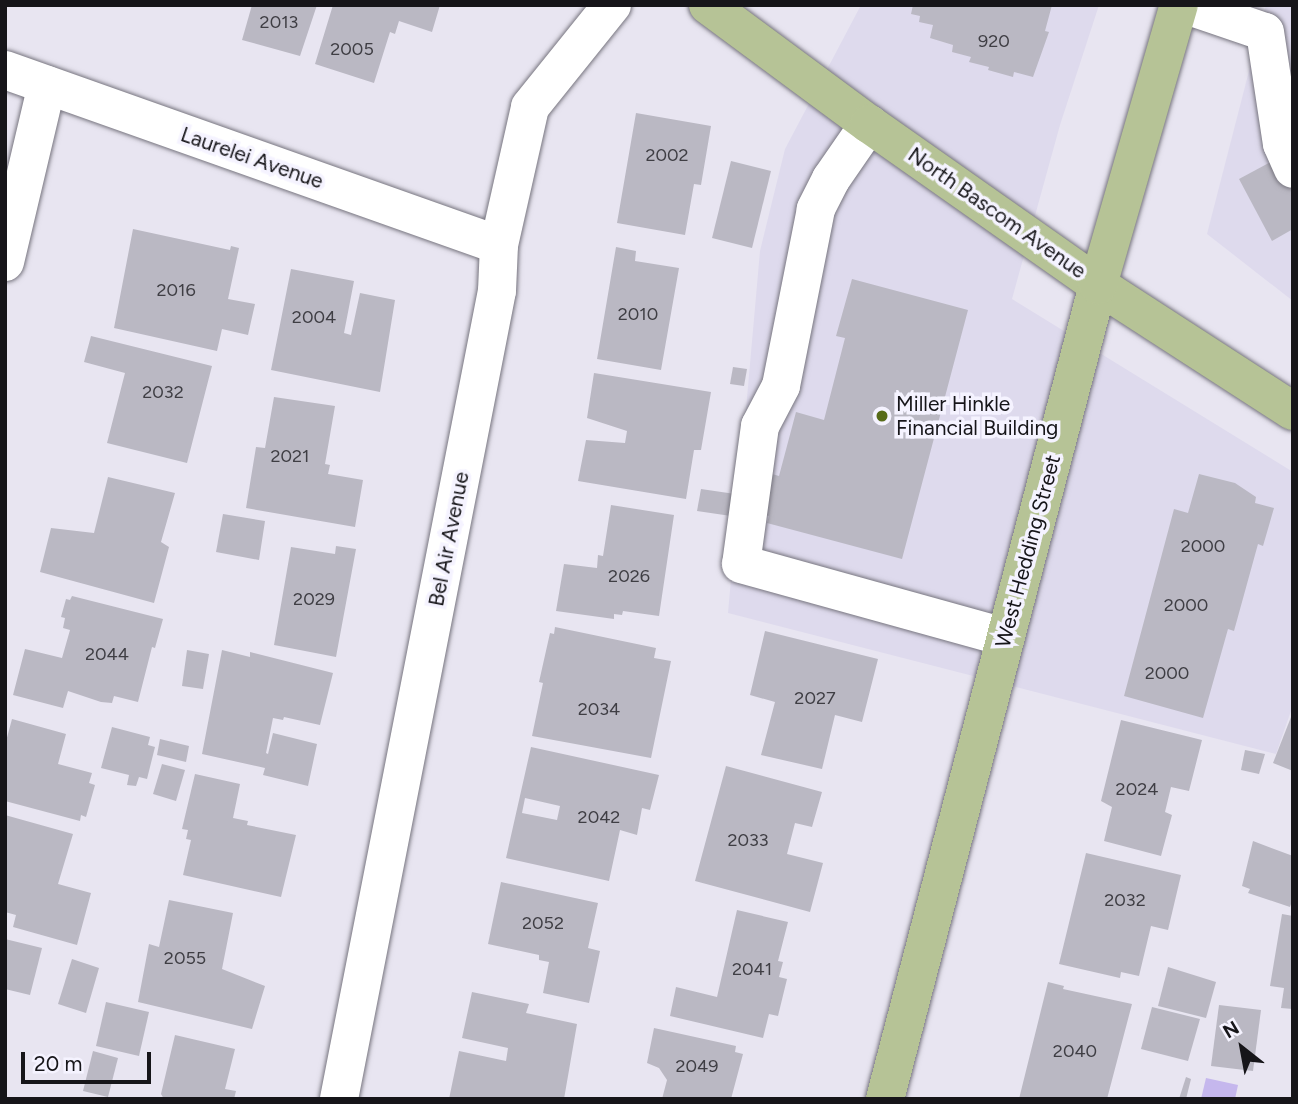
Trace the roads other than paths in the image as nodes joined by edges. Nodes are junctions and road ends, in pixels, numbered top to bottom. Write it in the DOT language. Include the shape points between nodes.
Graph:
graph roads {
  1 [pos="612,5"];
  2 [pos="708,5"];
  3 [pos="1179,5"];
  4 [pos="1186,5"];
  5 [pos="5,69"];
  6 [pos="47,85"];
  7 [pos="869,124"];
  8 [pos="1293,169"];
  9 [pos="499,245"];
  10 [pos="5,262"];
  11 [pos="1098,285"];
  12 [pos="1293,411"];
  13 [pos="1005,637"];
  14 [pos="340,1099"];
  15 [pos="885,1099"];
  1 -- 9 [label="street, Bel Air Avenue" via="530,107"];
  2 -- 7 [label="main road, North Bascom Avenue"];
  3 -- 11 [label="main road, West Hedding Street"];
  4 -- 8 [label="street" via="1265,32 1282,144"];
  5 -- 6 [label="street, Laurelei Avenue"];
  6 -- 9 [label="street, Laurelei Avenue"];
  6 -- 10 [label="street"];
  7 -- 11 [label="main road, North Bascom Avenue"];
  7 -- 13 [label="street" via="816,209 781,386 760,426 741,564"];
  9 -- 14 [label="street, Bel Air Avenue" via="497,291"];
  11 -- 12 [label="main road, North Bascom Avenue"];
  11 -- 13 [label="main road, West Hedding Street"];
  13 -- 15 [label="main road, West Hedding Street"];
}
